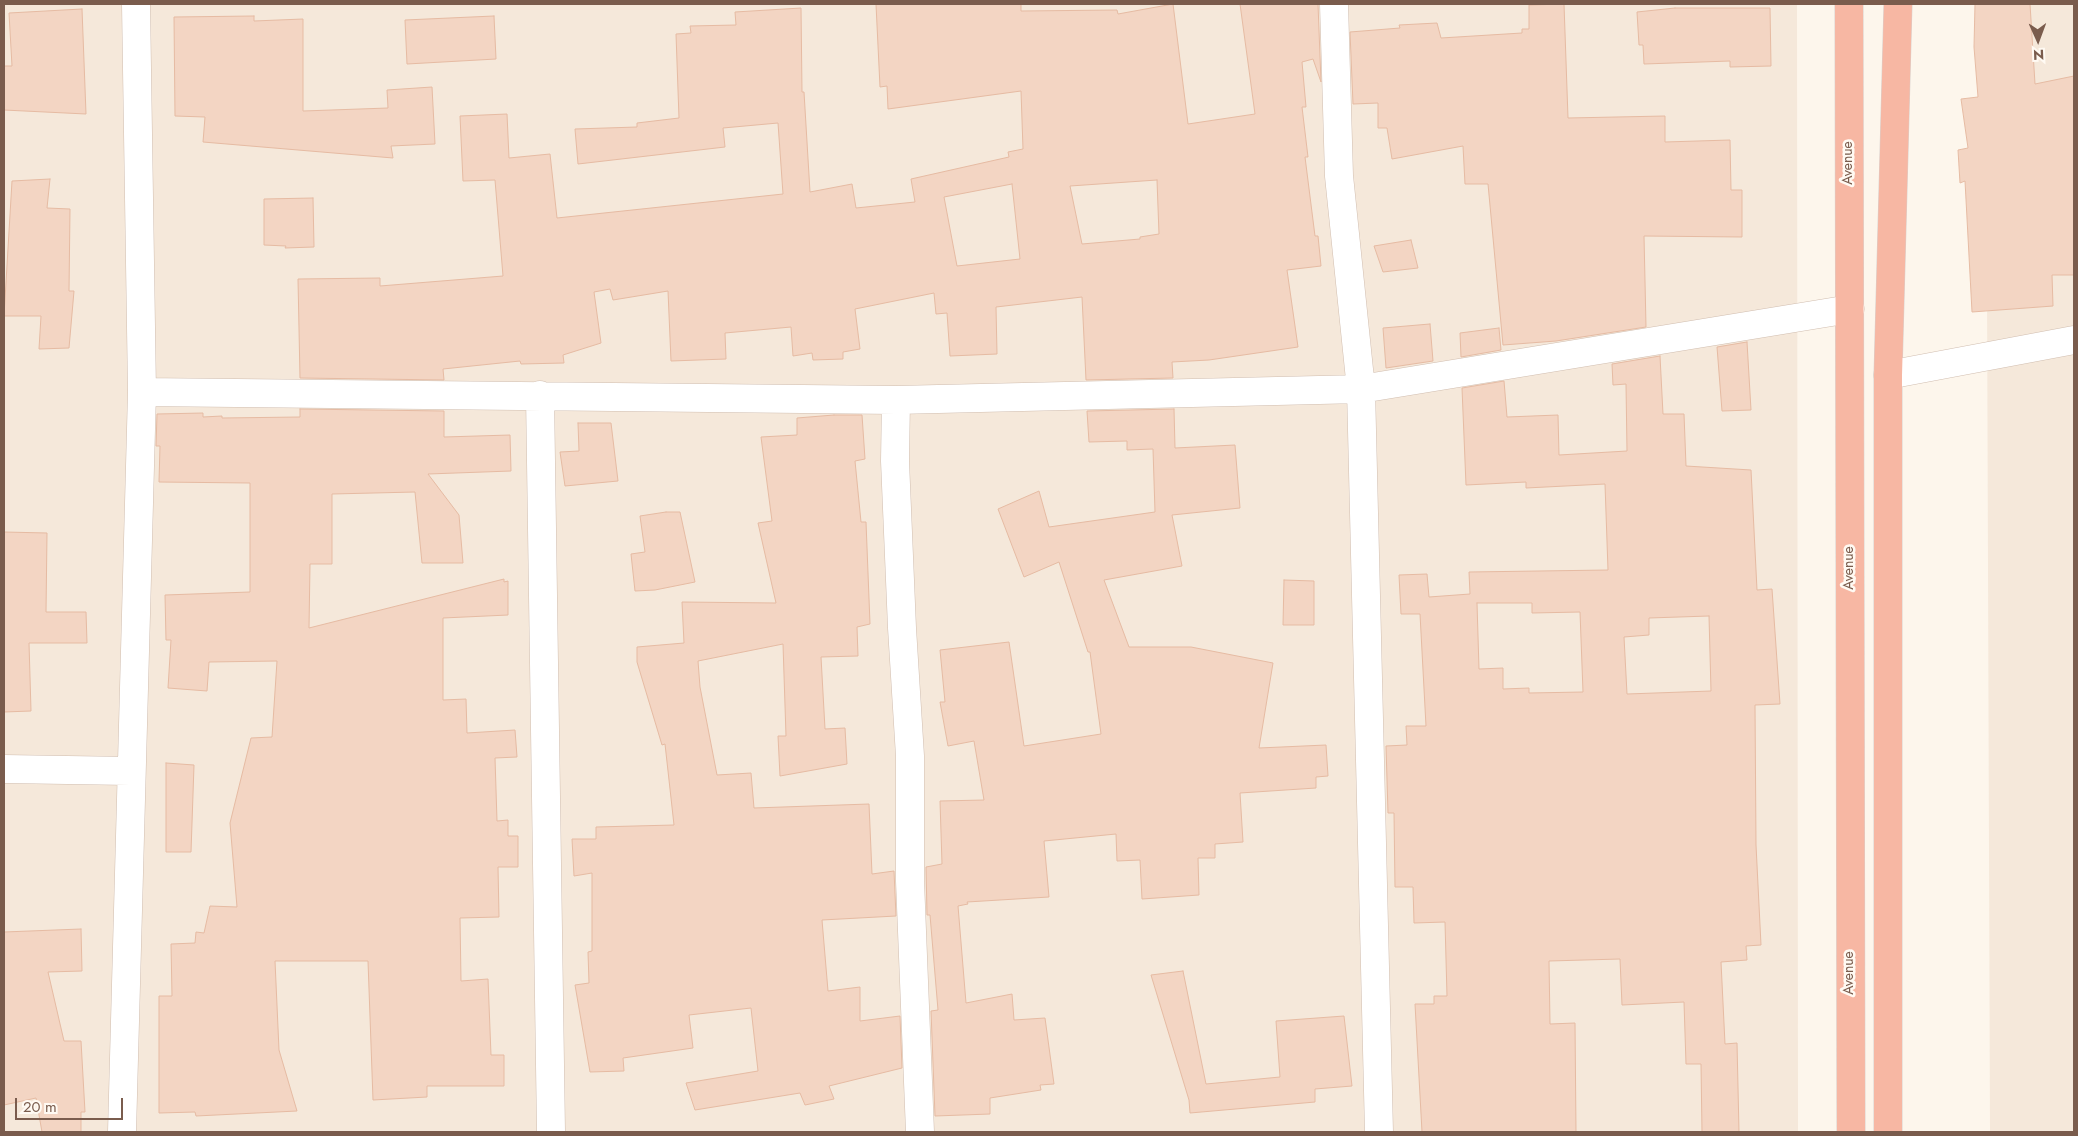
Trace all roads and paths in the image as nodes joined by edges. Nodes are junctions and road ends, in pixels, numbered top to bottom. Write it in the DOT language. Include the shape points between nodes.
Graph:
graph roads {
  1 [pos="136,4"];
  2 [pos="1334,4"];
  3 [pos="1849,4"];
  4 [pos="1898,4"];
  5 [pos="1850,309"];
  6 [pos="2074,340"];
  7 [pos="1888,375"];
  8 [pos="1361,390"];
  9 [pos="142,392"];
  10 [pos="540,395"];
  11 [pos="896,400"];
  12 [pos="4,770"];
  13 [pos="130,771"];
  14 [pos="122,1132"];
  15 [pos="551,1132"];
  16 [pos="920,1132"];
  17 [pos="1379,1132"];
  18 [pos="1851,1132"];
  19 [pos="1888,1132"];
  1 -- 9 [label="street"];
  2 -- 8 [label="street" via="1339,176"];
  3 -- 5 [label="highway, Avenue"];
  4 -- 7 [label="highway"];
  5 -- 8 [label="street"];
  5 -- 18 [label="highway, Avenue"];
  6 -- 7 [label="street"];
  7 -- 19 [label="highway"];
  8 -- 11 [label="street"];
  8 -- 17 [label="street"];
  9 -- 10 [label="street"];
  9 -- 13 [label="street"];
  10 -- 11 [label="street"];
  10 -- 15 [label="street"];
  11 -- 16 [label="street" via="894,461 910,756 910,881"];
  12 -- 13 [label="street"];
  13 -- 14 [label="street"];
}
